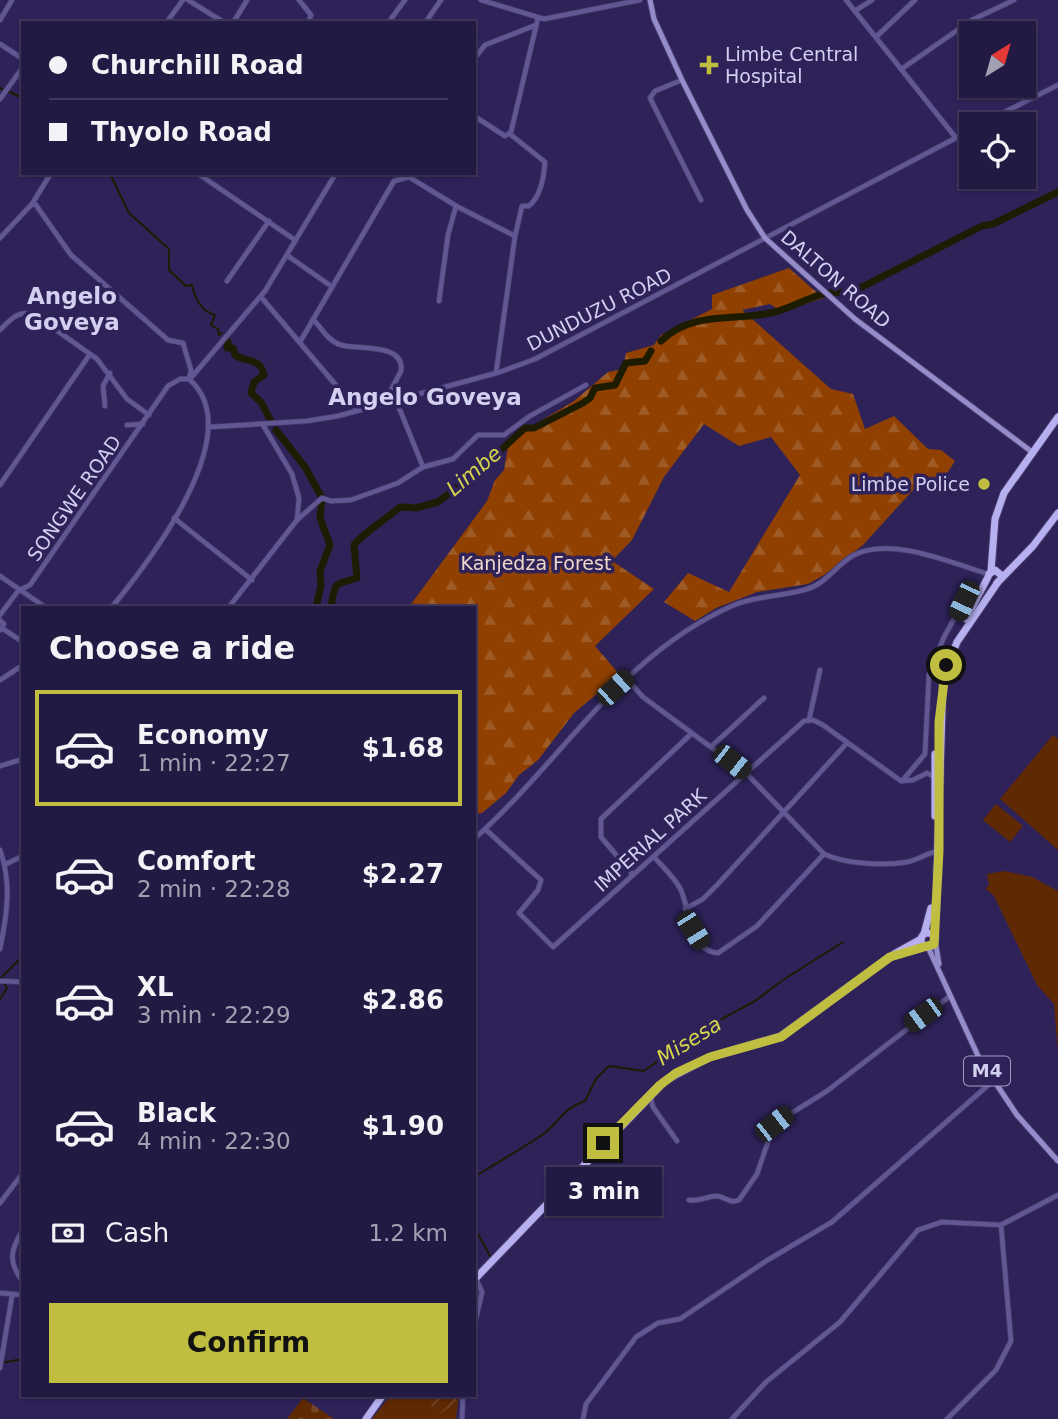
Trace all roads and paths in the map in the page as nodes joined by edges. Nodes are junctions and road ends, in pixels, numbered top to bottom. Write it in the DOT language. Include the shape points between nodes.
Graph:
graph roads {
  1 [pos="12,0"];
  2 [pos="185,0"];
  3 [pos="247,0"];
  4 [pos="299,0"];
  5 [pos="405,0"];
  6 [pos="441,0"];
  7 [pos="481,0"];
  8 [pos="640,0"];
  9 [pos="648,0"];
  10 [pos="846,0"];
  11 [pos="872,0"];
  12 [pos="915,0"];
  13 [pos="1014,0"];
  14 [pos="855,11"];
  15 [pos="537,18"];
  16 [pos="0,20"];
  17 [pos="168,21"];
  18 [pos="222,21"];
  19 [pos="234,21"];
  20 [pos="309,21"];
  21 [pos="389,21"];
  22 [pos="426,21"];
  23 [pos="537,25"];
  24 [pos="876,37"];
  25 [pos="0,44"];
  26 [pos="476,56"];
  27 [pos="21,58"];
  28 [pos="903,68"];
  29 [pos="21,70"];
  30 [pos="681,79"];
  31 [pos="1058,85"];
  32 [pos="0,99"];
  33 [pos="1005,112"];
  34 [pos="476,117"];
  35 [pos="510,134"];
  36 [pos="959,136"];
  37 [pos="956,138"];
  38 [pos="50,175"];
  39 [pos="200,175"];
  40 [pos="335,175"];
  41 [pos="701,200"];
  42 [pos="32,204"];
  43 [pos="456,206"];
  44 [pos="270,221"];
  45 [pos="515,236"];
  46 [pos="0,238"];
  47 [pos="765,238"];
  48 [pos="295,240"];
  49 [pos="288,256"];
  50 [pos="227,281"];
  51 [pos="331,286"];
  52 [pos="261,296"];
  53 [pos="439,300"];
  54 [pos="313,319"];
  55 [pos="0,330"];
  56 [pos="300,342"];
  57 [pos="90,354"];
  58 [pos="110,373"];
  59 [pos="496,373"];
  60 [pos="189,379"];
  61 [pos="586,385"];
  62 [pos="396,400"];
  63 [pos="384,403"];
  64 [pos="105,406"];
  65 [pos="357,411"];
  66 [pos="149,415"];
  67 [pos="1058,417"];
  68 [pos="143,424"];
  69 [pos="127,425"];
  70 [pos="263,425"];
  71 [pos="211,427"];
  72 [pos="1032,452"];
  73 [pos="423,467"];
  74 [pos="0,485"];
  75 [pos="1058,513"];
  76 [pos="174,518"];
  77 [pos="297,520"];
  78 [pos="989,574"];
  79 [pos="0,576"];
  80 [pos="999,579"];
  81 [pos="252,580"];
  82 [pos="18,591"];
  83 [pos="964,601"];
  84 [pos="43,606"];
  85 [pos="113,606"];
  86 [pos="230,606"];
  87 [pos="0,618"];
  88 [pos="1,628"];
  89 [pos="21,641"];
  90 [pos="21,666"];
  91 [pos="820,670"];
  92 [pos="626,678"];
  93 [pos="0,680"];
  94 [pos="764,698"];
  95 [pos="809,720"];
  96 [pos="691,734"];
  97 [pos="847,743"];
  98 [pos="712,746"];
  99 [pos="21,760"];
  100 [pos="0,766"];
  101 [pos="746,773"];
  102 [pos="937,779"];
  103 [pos="901,781"];
  104 [pos="784,815"];
  105 [pos="485,829"];
  106 [pos="476,837"];
  107 [pos="0,850"];
  108 [pos="937,851"];
  109 [pos="824,854"];
  110 [pos="21,857"];
  111 [pos="654,857"];
  112 [pos="6,867"];
  113 [pos="0,873"];
  114 [pos="633,875"];
  115 [pos="685,909"];
  116 [pos="923,937"];
  117 [pos="935,939"];
  118 [pos="927,947"];
  119 [pos="0,949"];
  120 [pos="890,957"];
  121 [pos="940,967"];
  122 [pos="1,981"];
  123 [pos="21,982"];
  124 [pos="950,996"];
  125 [pos="993,1081"];
  126 [pos="650,1094"];
  127 [pos="677,1141"];
  128 [pos="1058,1161"];
  129 [pos="21,1176"];
  130 [pos="1058,1195"];
  131 [pos="689,1200"];
  132 [pos="0,1203"];
  133 [pos="1001,1225"];
  134 [pos="21,1234"];
  135 [pos="21,1279"];
  136 [pos="476,1279"];
  137 [pos="476,1282"];
  138 [pos="0,1293"];
  139 [pos="21,1295"];
  140 [pos="12,1296"];
  141 [pos="476,1318"];
  142 [pos="0,1367"];
  143 [pos="382,1397"];
  144 [pos="463,1397"];
  145 [pos="366,1419"];
  146 [pos="462,1419"];
  147 [pos="583,1419"];
  148 [pos="732,1419"];
  149 [pos="947,1419"];
  1 -- 16 [label="street"];
  2 -- 17 [label="street"];
  2 -- 18 [label="street"];
  3 -- 19 [label="street"];
  4 -- 20 [label="street" via="311,15"];
  5 -- 21 [label="street"];
  6 -- 22 [label="street"];
  7 -- 15 [label="street"];
  8 -- 15 [label="street"];
  9 -- 30 [label="main road, DALTON ROAD"];
  10 -- 14 [label="street"];
  11 -- 14 [label="street"];
  12 -- 24 [label="street"];
  13 -- 28 [label="street" via="972,20"];
  14 -- 24 [label="street"];
  15 -- 23 [label="street"];
  23 -- 26 [label="street" via="485,45"];
  23 -- 35 [label="street"];
  24 -- 28 [label="street"];
  25 -- 27 [label="street"];
  28 -- 37 [label="street"];
  29 -- 32 [label="street"];
  30 -- 41 [label="street" via="655,90 650,98"];
  30 -- 47 [label="main road, DALTON ROAD"];
  31 -- 33 [label="street"];
  34 -- 35 [label="street" via="499,134"];
  35 -- 45 [label="street" via="545,162 536,199 522,206"];
  36 -- 37 [label="street, DUNDUZU ROAD"];
  37 -- 47 [label="street, DUNDUZU ROAD"];
  38 -- 42 [label="street"];
  39 -- 44 [label="street"];
  40 -- 48 [label="street, SONGWE ROAD"];
  42 -- 46 [label="street"];
  42 -- 60 [label="street" via="88,271 168,340 183,343"];
  43 -- 45 [label="street"];
  43 -- 51 [label="street" via="413,178 397,177"];
  43 -- 53 [label="street"];
  44 -- 48 [label="street"];
  44 -- 50 [label="street"];
  45 -- 59 [label="street"];
  47 -- 59 [label="street, DUNDUZU ROAD" via="540,357"];
  47 -- 72 [label="main road, DALTON ROAD" via="836,303"];
  48 -- 49 [label="street, SONGWE ROAD"];
  49 -- 51 [label="street"];
  49 -- 52 [label="street, SONGWE ROAD"];
  51 -- 54 [label="street"];
  52 -- 56 [label="street"];
  52 -- 60 [label="street, SONGWE ROAD"];
  54 -- 56 [label="street"];
  54 -- 63 [label="street" via="340,345 380,348 398,360 401,371"];
  55 -- 57 [label="street" via="24,312"];
  56 -- 65 [label="street"];
  57 -- 58 [label="street"];
  57 -- 74 [label="street"];
  58 -- 64 [label="street" via="103,386"];
  58 -- 66 [label="street" via="127,399"];
  59 -- 62 [label="street, DUNDUZU ROAD"];
  60 -- 66 [label="street, SONGWE ROAD" via="168,386"];
  60 -- 71 [label="street"];
  61 -- 73 [label="street" via="510,432 478,435 453,459"];
  62 -- 63 [label="street, DUNDUZU ROAD"];
  62 -- 73 [label="street"];
  63 -- 65 [label="street, DUNDUZU ROAD"];
  65 -- 70 [label="street, DUNDUZU ROAD"];
  66 -- 68 [label="street, SONGWE ROAD"];
  67 -- 72 [label="highway"];
  68 -- 69 [label="street"];
  68 -- 82 [label="street, SONGWE ROAD" via="30,585"];
  70 -- 71 [label="street, DUNDUZU ROAD"];
  70 -- 77 [label="street" via="292,474 299,498"];
  71 -- 76 [label="street" via="197,480"];
  72 -- 78 [label="highway" via="999,504"];
  73 -- 77 [label="street" via="398,483 351,500 322,498"];
  75 -- 80 [label="highway"];
  76 -- 81 [label="street"];
  76 -- 85 [label="street"];
  77 -- 81 [label="street"];
  78 -- 80 [label="highway" via="991,582"];
  78 -- 92 [label="street" via="916,553 877,549 857,554 813,587 757,596 711,617"];
  78 -- 102 [label="highway" via="939,678"];
  79 -- 82 [label="street"];
  80 -- 102 [label="highway" via="946,665"];
  81 -- 86 [label="street"];
  82 -- 84 [label="street"];
  82 -- 87 [label="street, SONGWE ROAD"];
  83 -- 103 [label="street" via="929,674 925,754"];
  87 -- 88 [label="street"];
  88 -- 89 [label="street"];
  90 -- 93 [label="street"];
  91 -- 95 [label="street"];
  92 -- 96 [label="street"];
  92 -- 105 [label="street"];
  94 -- 98 [label="street"];
  95 -- 97 [label="street"];
  95 -- 101 [label="street, IMPERIAL PARK"];
  96 -- 98 [label="street"];
  96 -- 114 [label="street" via="601,819 601,837"];
  97 -- 103 [label="street"];
  97 -- 104 [label="street"];
  98 -- 101 [label="street"];
  99 -- 100 [label="street"];
  101 -- 104 [label="street"];
  101 -- 111 [label="street, IMPERIAL PARK"];
  102 -- 103 [label="street" via="927,773"];
  102 -- 108 [label="highway"];
  104 -- 109 [label="street"];
  104 -- 115 [label="street" via="704,899"];
  105 -- 106 [label="street"];
  105 -- 114 [label="street, IMPERIAL PARK" via="541,880 519,913 553,947"];
  107 -- 112 [label="street"];
  108 -- 109 [label="street" via="894,863"];
  108 -- 116 [label="highway"];
  108 -- 117 [label="highway"];
  109 -- 115 [label="street" via="757,926 723,951 706,949"];
  110 -- 112 [label="street"];
  111 -- 114 [label="street, IMPERIAL PARK"];
  111 -- 115 [label="street" via="680,889"];
  112 -- 113 [label="street"];
  112 -- 119 [label="street" via="9,894"];
  116 -- 117 [label="highway" via="929,933"];
  116 -- 118 [label="highway"];
  116 -- 120 [label="highway"];
  117 -- 118 [label="highway"];
  117 -- 121 [label="main road, M4"];
  118 -- 120 [label="highway"];
  118 -- 121 [label="main road, M4"];
  120 -- 126 [label="highway" via="781,1037 688,1066"];
  121 -- 124 [label="main road, M4"];
  122 -- 123 [label="street"];
  124 -- 125 [label="main road, M4"];
  124 -- 131 [label="street" via="827,1091 774,1124 757,1174 739,1200 715,1196"];
  125 -- 128 [label="main road, M4"];
  125 -- 147 [label="street" via="832,1222 680,1319 658,1323 636,1337 586,1404"];
  126 -- 127 [label="street" via="653,1107"];
  126 -- 136 [label="highway"];
  129 -- 132 [label="street"];
  130 -- 133 [label="street"];
  133 -- 148 [label="street" via="942,1222 918,1230 828,1334 766,1382"];
  133 -- 149 [label="street" via="1011,1341 996,1370"];
  134 -- 135 [label="street" via="11,1254"];
  137 -- 141 [label="street" via="482,1292"];
  138 -- 140 [label="street"];
  139 -- 140 [label="street"];
  140 -- 142 [label="street"];
  143 -- 145 [label="highway"];
  144 -- 146 [label="street"];
}
